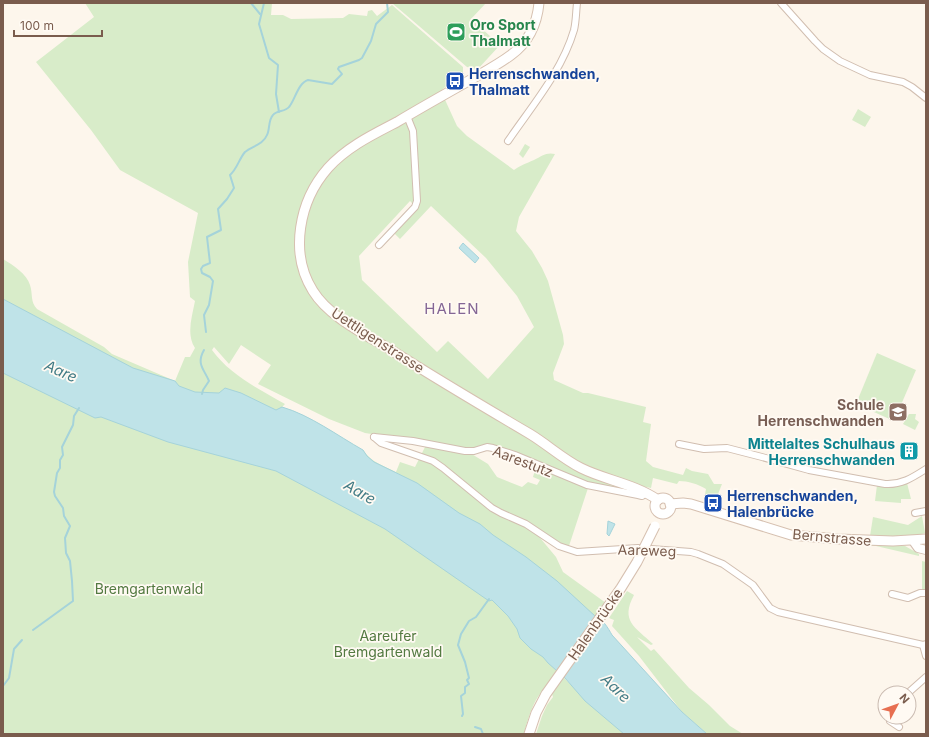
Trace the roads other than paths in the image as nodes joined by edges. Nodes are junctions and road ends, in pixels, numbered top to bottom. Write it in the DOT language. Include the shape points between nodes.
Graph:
graph roads {
  1 [pos="539,3"];
  2 [pos="577,3"];
  3 [pos="781,3"];
  4 [pos="926,98"];
  5 [pos="407,116"];
  6 [pos="508,141"];
  7 [pos="379,245"];
  8 [pos="374,437"];
  9 [pos="679,444"];
  10 [pos="926,469"];
  11 [pos="646,493"];
  12 [pos="658,500"];
  13 [pos="670,504"];
  14 [pos="926,511"];
  15 [pos="660,513"];
  16 [pos="915,513"];
  17 [pos="926,539"];
  18 [pos="914,543"];
  19 [pos="926,550"];
  20 [pos="926,593"];
  21 [pos="892,594"];
  22 [pos="924,645"];
  23 [pos="926,656"];
  24 [pos="926,677"];
  25 [pos="917,685"];
  26 [pos="895,725"];
  27 [pos="899,727"];
  28 [pos="529,734"];
  1 -- 5 [label="main road, Uettligenstrasse" via="532,31 516,52"];
  2 -- 6 [label="street" via="574,29 563,57"];
  3 -- 4 [label="street" via="815,41 840,61 870,74 902,82"];
  5 -- 7 [label="street" via="413,131 417,203"];
  5 -- 11 [label="main road, Uettligenstrasse" via="340,157 328,168 311,195 301,225 299,242 303,268 314,292 342,319 541,441 570,462"];
  8 -- 11 [label="street, Aarestutz" via="465,451 493,448 587,485 642,496"];
  8 -- 22 [label="street, Aareweg" via="433,461 496,510 526,524 564,548 582,552 638,548 692,552 723,564 753,585 770,608 778,612"];
  9 -- 10 [label="street" via="704,449 727,448 809,470 885,484 905,482"];
  11 -- 12 [label="main road, Uettligenstrasse"];
  12 -- 13 [label="main road" via="665,498"];
  12 -- 15 [label="main road" via="655,508"];
  13 -- 15 [label="main road" via="669,511"];
  13 -- 18 [label="main road, Bernstrasse" via="691,504 791,535"];
  14 -- 16 [label="street"];
  15 -- 28 [label="main road, Halenbrücke, bridge" via="637,562 621,588 546,694"];
  17 -- 18 [label="main road, Bernstrasse"];
  18 -- 19 [label="street" via="920,549"];
  20 -- 21 [label="street" via="908,598"];
  22 -- 23 [label="street"];
  24 -- 25 [label="street"];
  26 -- 27 [label="street"];
}
